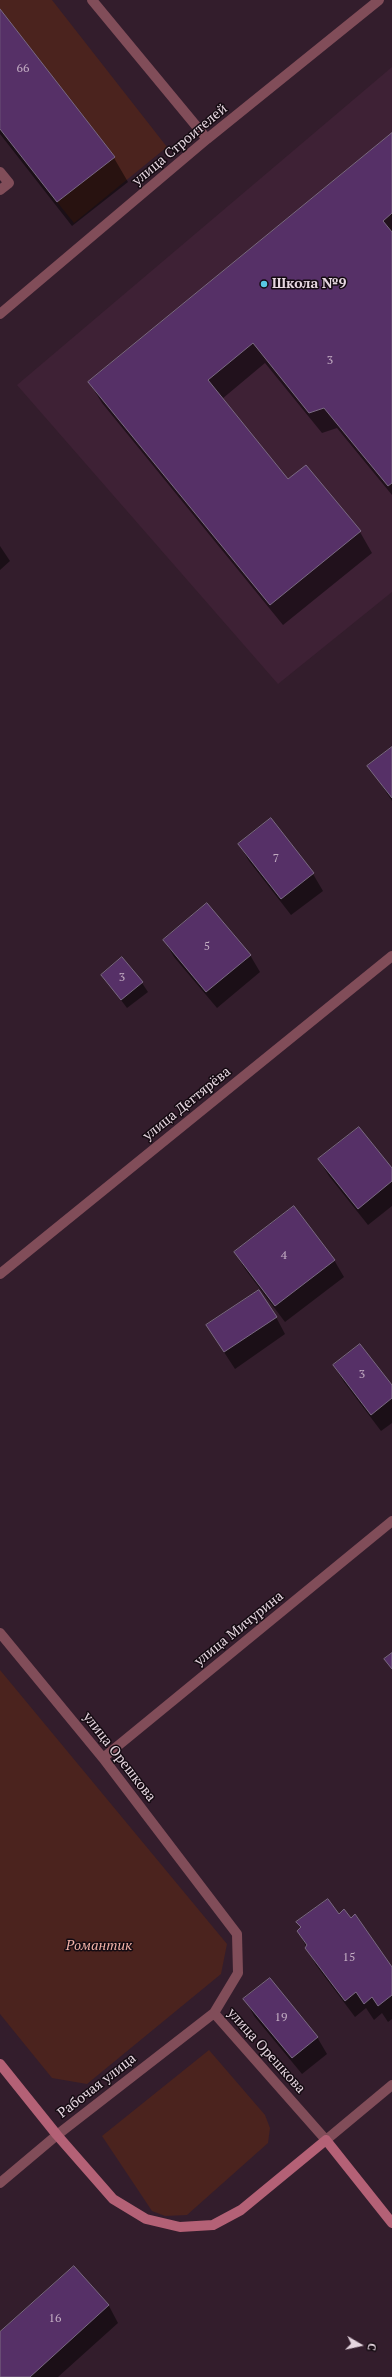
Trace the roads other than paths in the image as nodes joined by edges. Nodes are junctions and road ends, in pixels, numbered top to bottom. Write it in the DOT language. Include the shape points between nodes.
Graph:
graph roads {
  1 [pos="92,0"];
  2 [pos="379,0"];
  3 [pos="207,139"];
  4 [pos="0,172"];
  5 [pos="0,190"];
  6 [pos="0,314"];
  7 [pos="392,956"];
  8 [pos="0,1274"];
  9 [pos="392,1521"];
  10 [pos="0,1633"];
  11 [pos="103,1758"];
  12 [pos="214,2013"];
  13 [pos="0,2064"];
  14 [pos="392,2085"];
  15 [pos="57,2135"];
  16 [pos="326,2140"];
  17 [pos="0,2183"];
  18 [pos="392,2223"];
  1 -- 3 [label="street"];
  2 -- 3 [label="street, улица Строителей"];
  3 -- 6 [label="street, улица Строителей"];
  4 -- 5 [label="street" via="9,183"];
  7 -- 8 [label="street, улица Дегтярёва"];
  9 -- 11 [label="street, улица Мичурина"];
  10 -- 11 [label="street, улица Орешкова"];
  11 -- 12 [label="street, улица Орешкова" via="237,1934 238,1973"];
  12 -- 15 [label="street, Рабочая улица"];
  12 -- 16 [label="street, улица Орешкова"];
  13 -- 15 [label="street"];
  14 -- 16 [label="street"];
  15 -- 16 [label="street" via="113,2199 146,2219 180,2227 213,2225 241,2210"];
  15 -- 17 [label="street, Рабочая улица"];
  16 -- 18 [label="street"];
}
